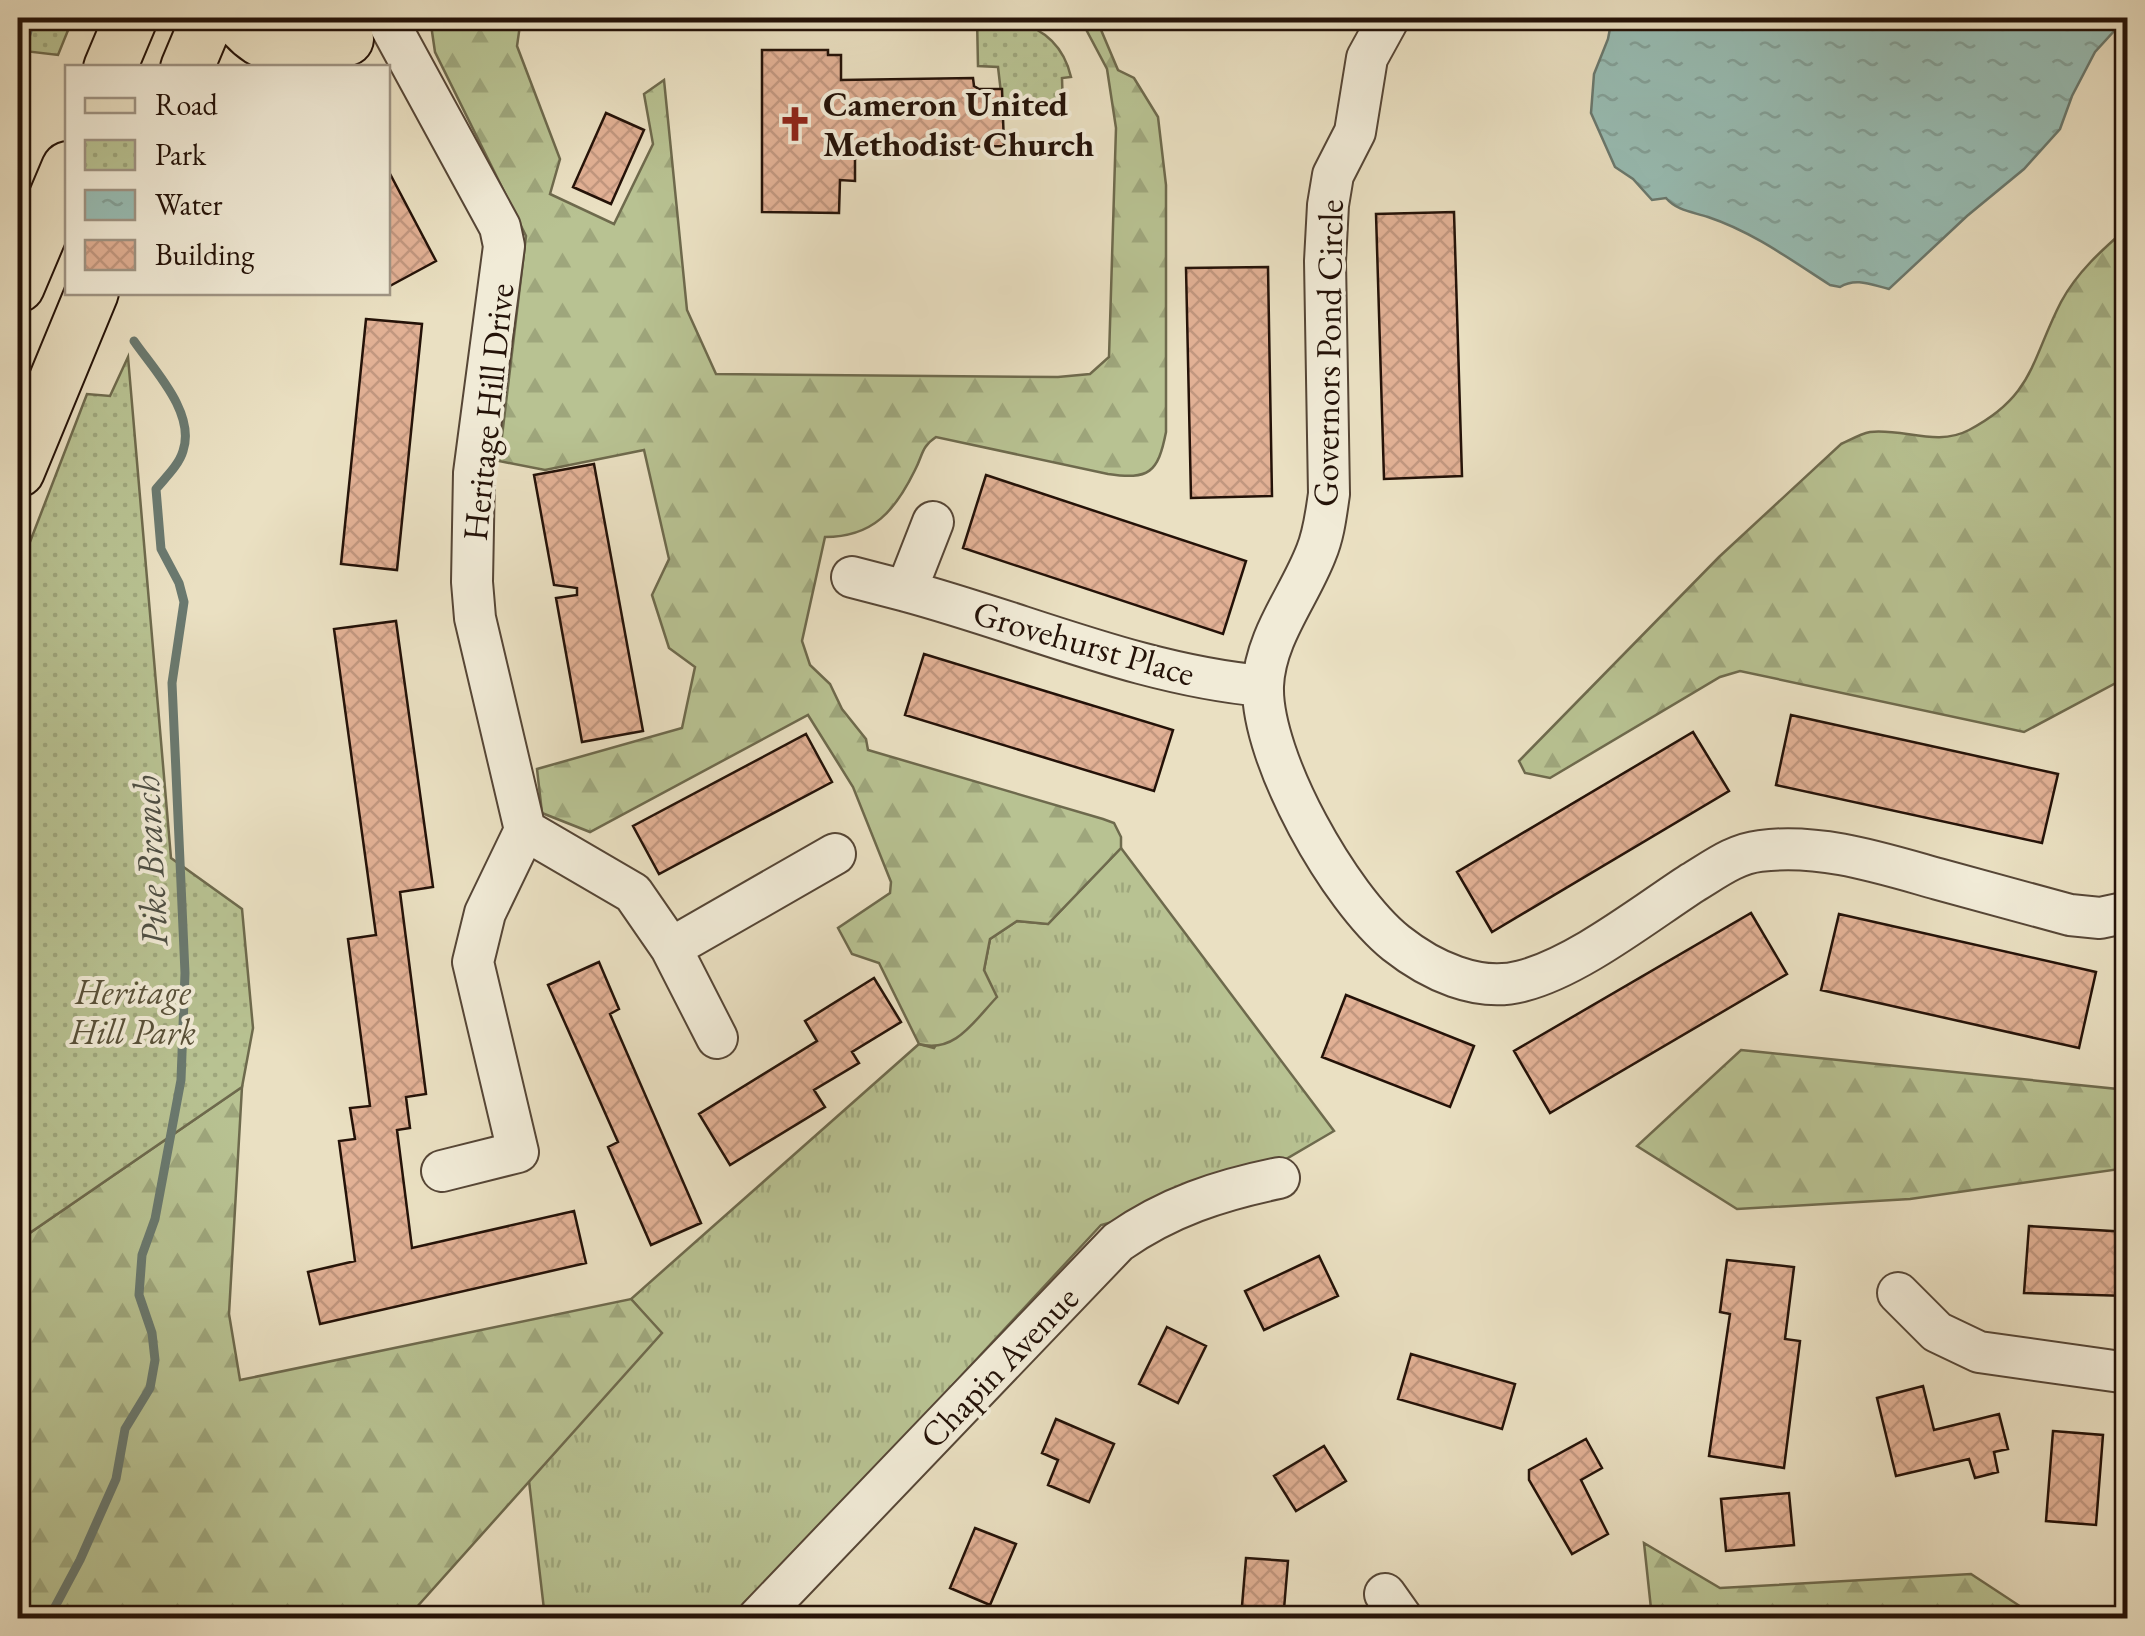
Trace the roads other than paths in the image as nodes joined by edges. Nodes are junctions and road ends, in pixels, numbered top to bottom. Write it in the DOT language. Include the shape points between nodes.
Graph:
graph roads {
  1 [pos="131,18"];
  2 [pos="208,18"];
  3 [pos="238,18"];
  4 [pos="1388,18"];
  5 [pos="354,35"];
  6 [pos="111,65"];
  7 [pos="189,65"];
  8 [pos="377,65"];
  9 [pos="390,82"];
  10 [pos="65,175"];
  11 [pos="18,286"];
  12 [pos="91,295"];
  13 [pos="18,471"];
  14 [pos="933,522"];
  15 [pos="852,577"];
  16 [pos="906,591"];
  17 [pos="1263,686"];
  18 [pos="525,830"];
  19 [pos="835,854"];
  20 [pos="2128,912"];
  21 [pos="670,948"];
  22 [pos="716,1038"];
  23 [pos="442,1171"];
  24 [pos="1280,1178"];
  25 [pos="1898,1292"];
  26 [pos="2128,1373"];
  27 [pos="758,1618"];
  1 -- 6 [label="main road"];
  2 -- 7 [label="main road"];
  3 -- 5 [label="main road" via="282,51 319,49"];
  4 -- 17 [label="street, Governors Pond Circle" via="1367,58 1355,132 1333,175 1328,205 1325,526 1272,646"];
  5 -- 8 [label="street, Heritage Hill Drive"];
  9 -- 18 [label="street, Heritage Hill Drive" via="500,227 504,246 474,473 472,582"];
  10 -- 11 [label="main road"];
  12 -- 13 [label="main road"];
  14 -- 16 [label="street"];
  15 -- 16 [label="street, Grovehurst Place"];
  16 -- 17 [label="street, Grovehurst Place" via="1140,664"];
  17 -- 20 [label="street, Governors Pond Circle" via="1278,761 1315,840 1362,907 1427,965 1481,984 1520,982 1560,968 1730,859 1778,849 1857,856 2070,915"];
  18 -- 21 [label="street" via="633,893"];
  18 -- 23 [label="street" via="485,913 473,962 518,1152"];
  19 -- 21 [label="street"];
  21 -- 22 [label="street"];
  24 -- 27 [label="street, Chapin Avenue" via="1190,1200 1118,1242"];
  25 -- 26 [label="street" via="1937,1332 1979,1352"];
}
